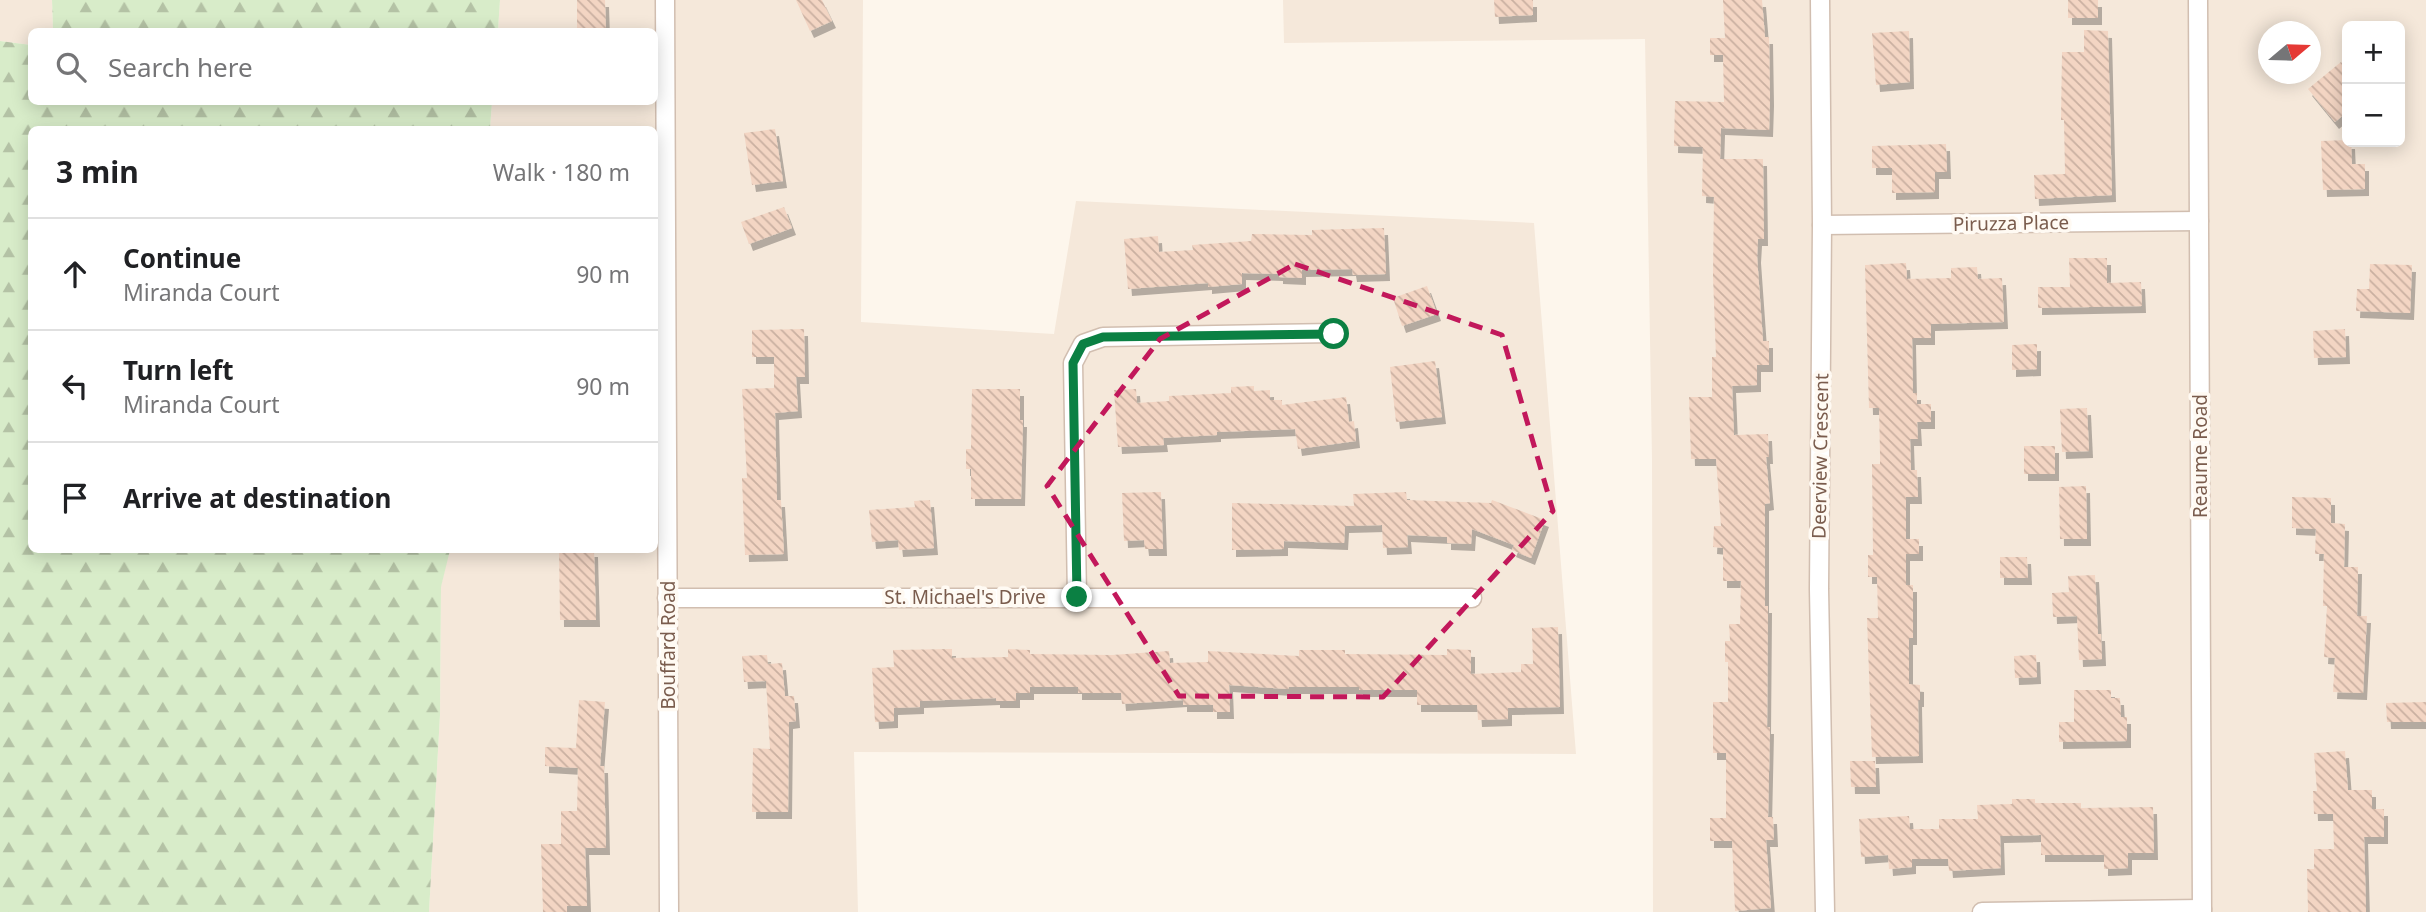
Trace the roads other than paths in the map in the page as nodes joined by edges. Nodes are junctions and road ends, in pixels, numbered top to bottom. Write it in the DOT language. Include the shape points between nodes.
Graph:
graph roads {
  1 [pos="665,0"];
  2 [pos="1820,0"];
  3 [pos="2198,0"];
  4 [pos="2199,221"];
  5 [pos="1822,225"];
  6 [pos="1334,334"];
  7 [pos="1077,597"];
  8 [pos="667,598"];
  9 [pos="1472,598"];
  10 [pos="2202,911"];
  11 [pos="669,912"];
  12 [pos="1825,912"];
  13 [pos="1982,912"];
  1 -- 8 [label="street, Bouffard Road"];
  2 -- 5 [label="street, Deerview Crescent"];
  3 -- 4 [label="street, Reaume Road"];
  4 -- 5 [label="street, Piruzza Place"];
  4 -- 10 [label="street, Reaume Road"];
  5 -- 12 [label="street, Deerview Crescent" via="1819,589"];
  6 -- 7 [label="street" via="1103,337 1083,344 1073,363"];
  7 -- 8 [label="street, St. Michael's Drive"];
  7 -- 9 [label="street, St. Michael's Drive"];
  8 -- 11 [label="street, Bouffard Road"];
  10 -- 13 [label="street"];
}
